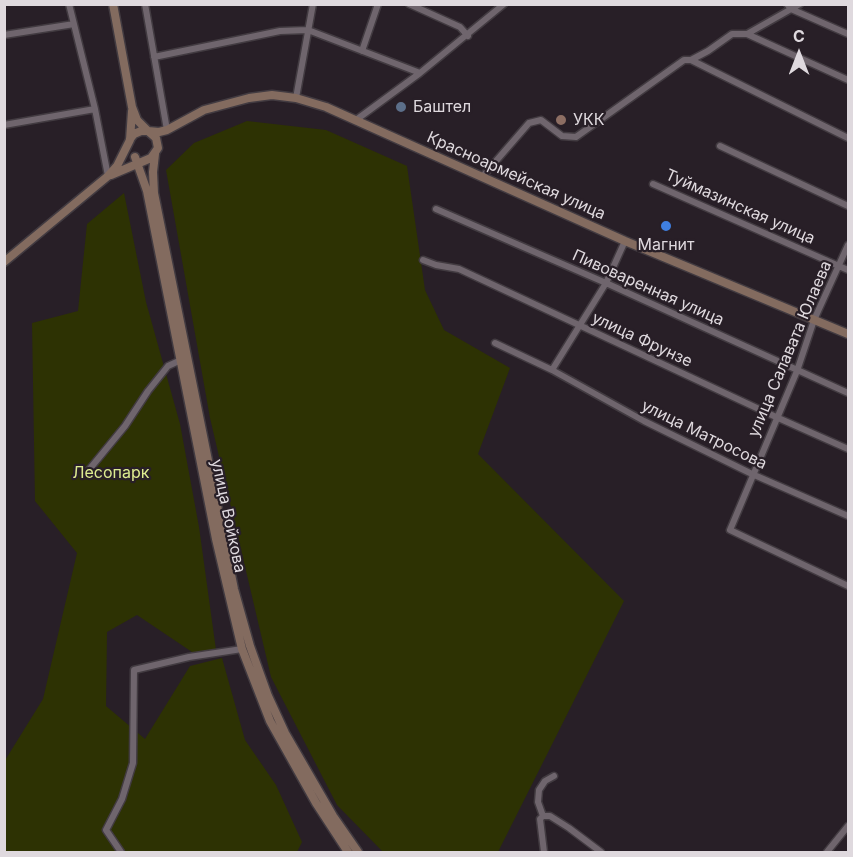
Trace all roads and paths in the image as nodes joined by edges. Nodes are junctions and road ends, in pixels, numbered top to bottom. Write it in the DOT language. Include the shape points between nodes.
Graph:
graph roads {
  1 [pos="69,4"];
  2 [pos="113,4"];
  3 [pos="145,4"];
  4 [pos="313,4"];
  5 [pos="378,4"];
  6 [pos="409,4"];
  7 [pos="504,4"];
  8 [pos="800,4"];
  9 [pos="789,7"];
  10 [pos="74,24"];
  11 [pos="308,30"];
  12 [pos="747,34"];
  13 [pos="849,34"];
  14 [pos="4,35"];
  15 [pos="468,36"];
  16 [pos="362,51"];
  17 [pos="154,57"];
  18 [pos="691,60"];
  19 [pos="420,73"];
  20 [pos="849,80"];
  21 [pos="296,98"];
  22 [pos="132,107"];
  23 [pos="95,109"];
  24 [pos="356,120"];
  25 [pos="4,125"];
  26 [pos="167,130"];
  27 [pos="148,131"];
  28 [pos="849,138"];
  29 [pos="130,140"];
  30 [pos="720,146"];
  31 [pos="157,151"];
  32 [pos="136,161"];
  33 [pos="108,176"];
  34 [pos="483,176"];
  35 [pos="653,184"];
  36 [pos="849,206"];
  37 [pos="436,209"];
  38 [pos="625,241"];
  39 [pos="849,245"];
  40 [pos="423,260"];
  41 [pos="4,262"];
  42 [pos="839,266"];
  43 [pos="849,270"];
  44 [pos="606,283"];
  45 [pos="814,320"];
  46 [pos="579,325"];
  47 [pos="849,334"];
  48 [pos="495,343"];
  49 [pos="181,360"];
  50 [pos="552,370"];
  51 [pos="797,371"];
  52 [pos="849,393"];
  53 [pos="776,417"];
  54 [pos="849,449"];
  55 [pos="88,471"];
  56 [pos="752,474"];
  57 [pos="849,516"];
  58 [pos="849,586"];
  59 [pos="242,649"];
  60 [pos="554,776"];
  61 [pos="542,817"];
  62 [pos="849,826"];
  63 [pos="121,852"];
  64 [pos="348,852"];
  65 [pos="358,852"];
  66 [pos="544,852"];
  67 [pos="601,852"];
  68 [pos="827,852"];
  1 -- 10 [label="street"];
  2 -- 22 [label="main road"];
  3 -- 17 [label="street"];
  4 -- 11 [label="street"];
  5 -- 16 [label="street"];
  6 -- 15 [label="street" via="460,27"];
  7 -- 15 [label="street"];
  8 -- 9 [label="street"];
  9 -- 12 [label="street"];
  9 -- 13 [label="street"];
  10 -- 14 [label="street"];
  10 -- 23 [label="street"];
  11 -- 16 [label="street"];
  11 -- 17 [label="street" via="280,31"];
  11 -- 21 [label="street"];
  12 -- 18 [label="street" via="732,34"];
  12 -- 20 [label="street"];
  15 -- 19 [label="street"];
  16 -- 19 [label="street"];
  17 -- 26 [label="street"];
  18 -- 28 [label="street"];
  18 -- 34 [label="street" via="684,60 576,137 562,136 541,120 529,123"];
  19 -- 24 [label="street"];
  21 -- 24 [label="main road, Красноармейская улица"];
  21 -- 26 [label="main road, Красноармейская улица" via="249,98 204,110"];
  22 -- 27 [label="main road" via="137,120"];
  22 -- 29 [label="main road"];
  23 -- 25 [label="street"];
  23 -- 33 [label="street"];
  24 -- 34 [label="main road, Красноармейская улица"];
  26 -- 27 [label="main road"];
  26 -- 31 [label="main road"];
  27 -- 29 [label="main road" via="141,130"];
  27 -- 31 [label="main road" via="156,138"];
  29 -- 32 [label="main road"];
  29 -- 33 [label="main road"];
  30 -- 36 [label="street"];
  31 -- 32 [label="main road"];
  31 -- 65 [label="main road, улица Войкова" via="154,193 220,523 250,646 285,733"];
  32 -- 33 [label="main road"];
  32 -- 49 [label="main road, улица Войкова" via="147,191"];
  33 -- 41 [label="main road"];
  34 -- 38 [label="main road, Красноармейская улица"];
  35 -- 42 [label="street, Туймазинская улица"];
  37 -- 44 [label="street, Пивоваренная улица"];
  38 -- 44 [label="street"];
  38 -- 45 [label="main road, Красноармейская улица"];
  39 -- 42 [label="street, улица Салавата Юлаева"];
  40 -- 46 [label="street, улица Фрунзе" via="459,269"];
  42 -- 43 [label="street, Туймазинская улица"];
  42 -- 45 [label="street, улица Салавата Юлаева"];
  44 -- 46 [label="street"];
  44 -- 51 [label="street, Пивоваренная улица"];
  45 -- 47 [label="main road, Красноармейская улица"];
  45 -- 51 [label="street, улица Салавата Юлаева"];
  46 -- 50 [label="street"];
  46 -- 53 [label="street, улица Фрунзе"];
  48 -- 50 [label="street, улица Матросова"];
  49 -- 55 [label="street" via="168,366"];
  49 -- 59 [label="main road, улица Войкова"];
  50 -- 56 [label="street, улица Матросова"];
  51 -- 52 [label="street, Пивоваренная улица"];
  51 -- 53 [label="street, улица Салавата Юлаева"];
  53 -- 54 [label="street, улица Фрунзе"];
  53 -- 56 [label="street, улица Салавата Юлаева"];
  56 -- 57 [label="street, улица Матросова"];
  56 -- 58 [label="street, улица Салавата Юлаева" via="730,530"];
  59 -- 63 [label="street" via="134,670 134,763 106,830"];
  59 -- 64 [label="main road, улица Войкова" via="270,721"];
  60 -- 61 [label="street" via="544,781 539,790"];
  61 -- 66 [label="street"];
  61 -- 67 [label="street" via="550,816"];
  62 -- 68 [label="street"];
}
